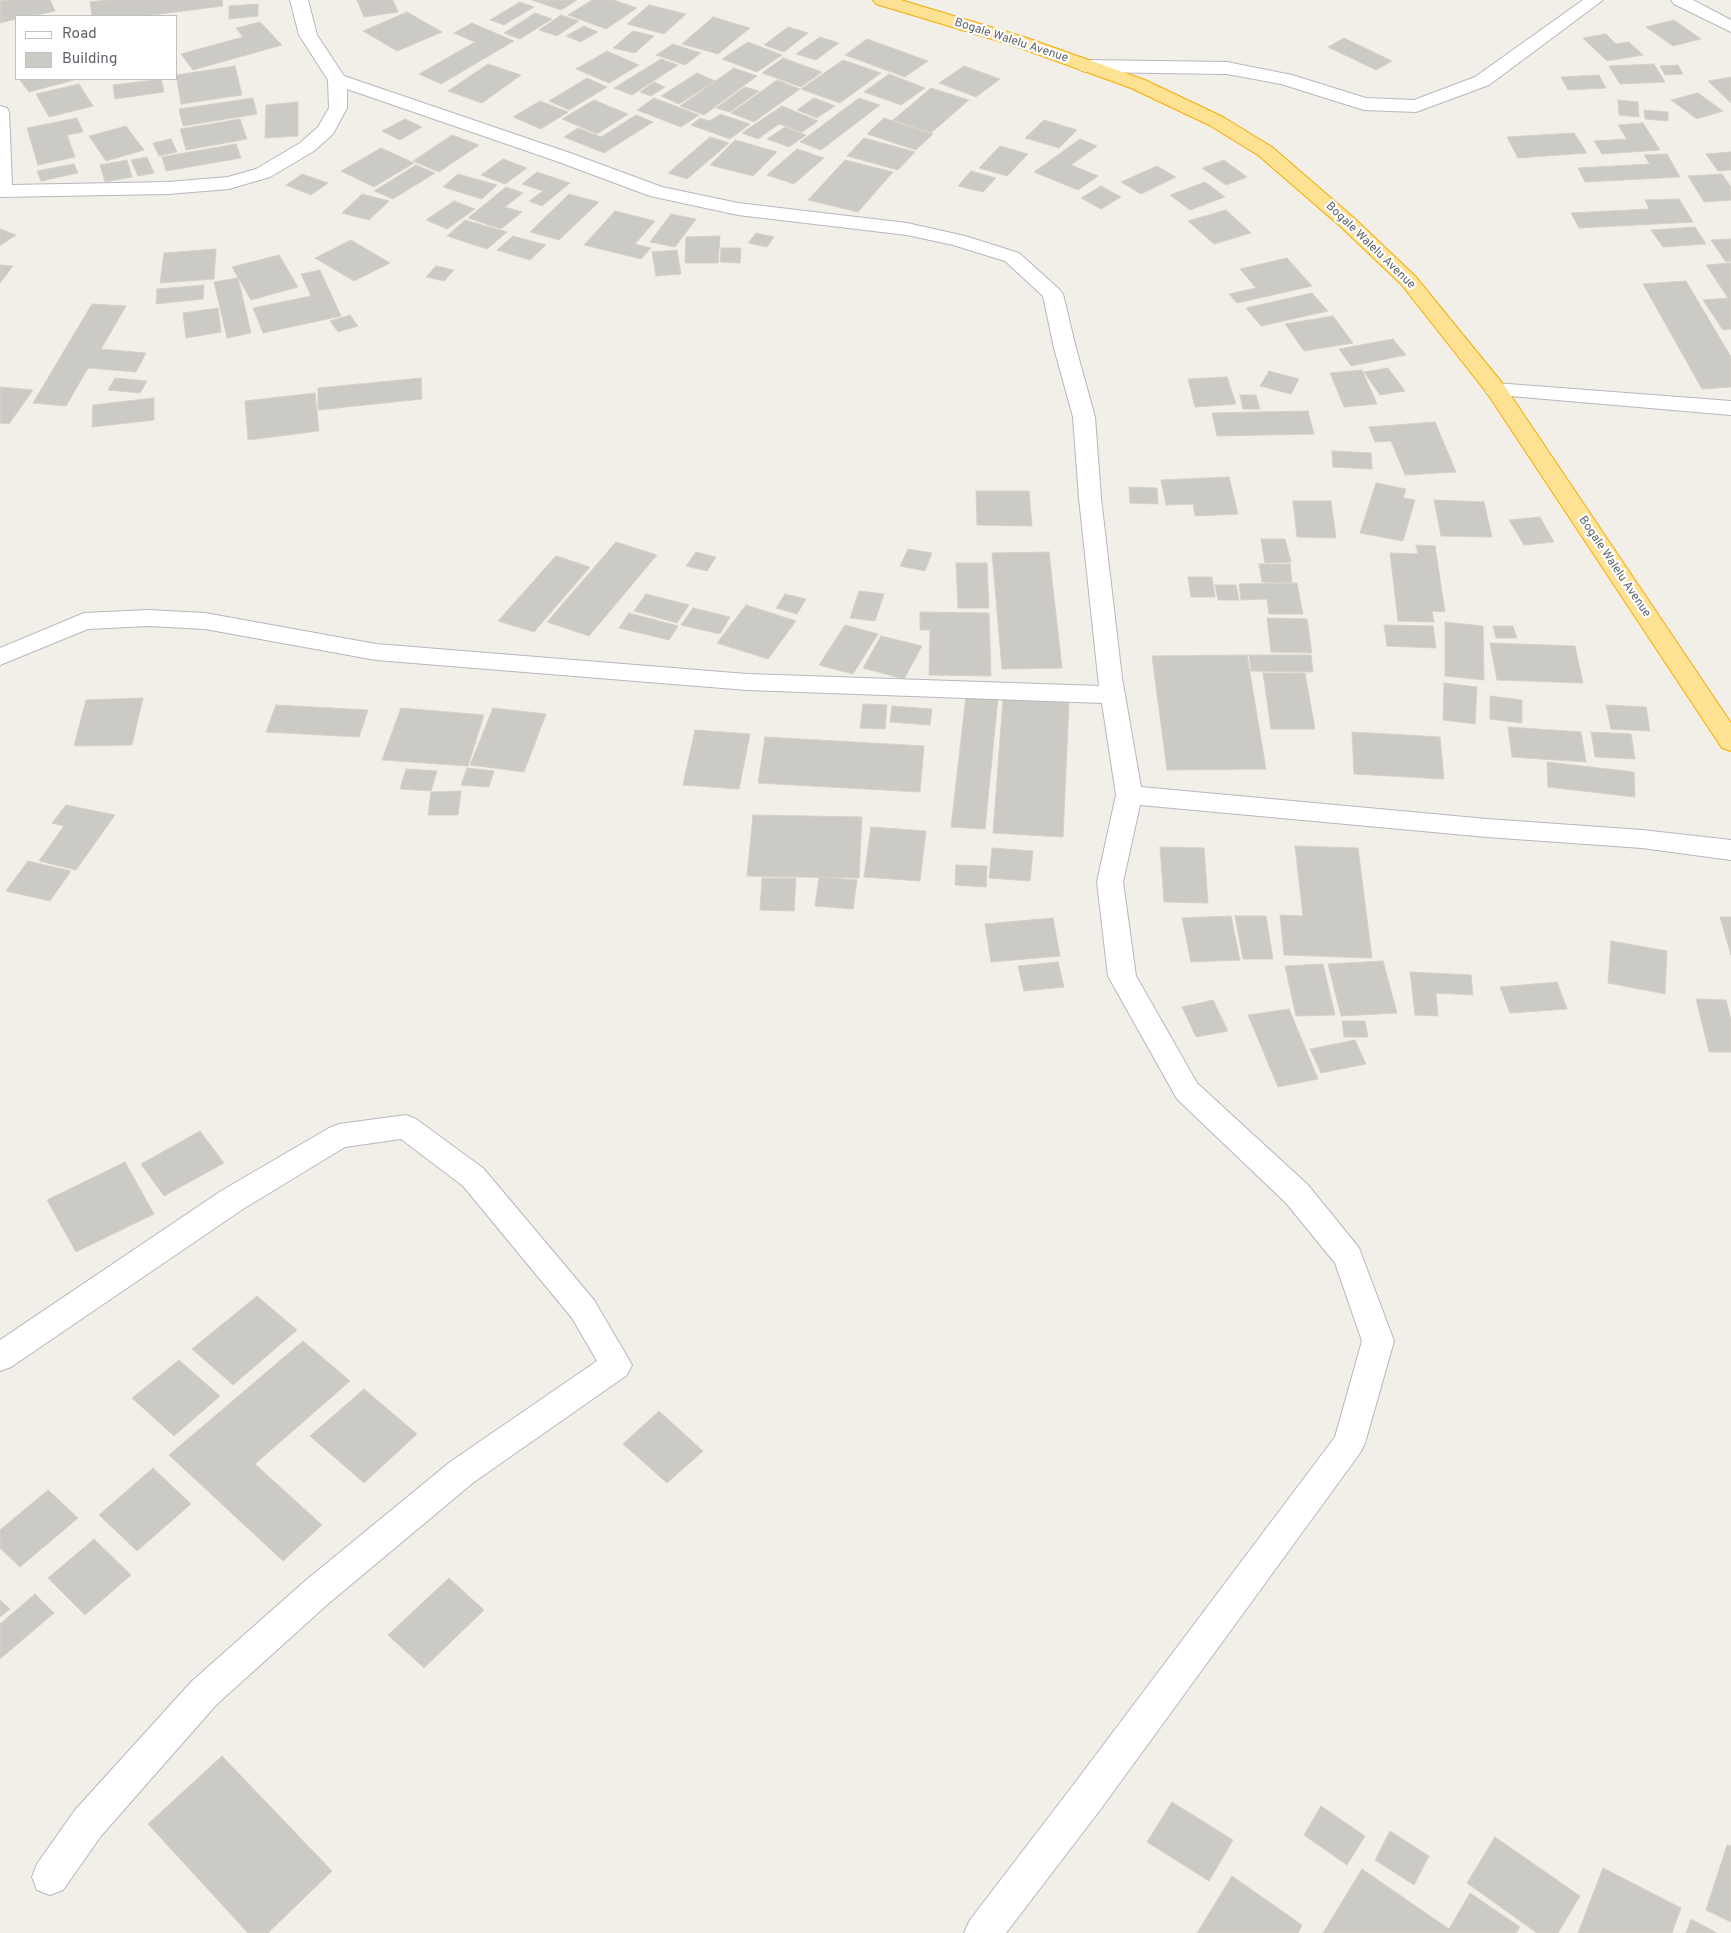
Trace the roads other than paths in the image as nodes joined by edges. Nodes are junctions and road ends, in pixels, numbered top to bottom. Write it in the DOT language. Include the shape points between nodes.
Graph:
graph roads {
  1 [pos="299,0"];
  2 [pos="882,0"];
  3 [pos="1594,0"];
  4 [pos="1680,0"];
  5 [pos="1731,27"];
  6 [pos="1086,66"];
  7 [pos="337,80"];
  8 [pos="0,112"];
  9 [pos="1,191"];
  10 [pos="1495,389"];
  11 [pos="1731,408"];
  12 [pos="0,657"];
  13 [pos="1112,695"];
  14 [pos="1731,742"];
  15 [pos="1129,795"];
  16 [pos="1731,850"];
  17 [pos="3,1348"];
  18 [pos="50,1877"];
  19 [pos="983,1933"];
  1 -- 7 [label="street" via="308,35"];
  2 -- 6 [label="highway, Bogale Walelu Avenue" via="1018,41"];
  3 -- 6 [label="street" via="1482,81 1416,106 1364,104 1285,78 1227,68"];
  4 -- 5 [label="street"];
  6 -- 10 [label="highway, Bogale Walelu Avenue" via="1138,84 1216,121 1266,151 1408,280"];
  7 -- 9 [label="street" via="338,108 326,130 308,146 263,173 229,183 168,188"];
  7 -- 13 [label="street" via="657,192 738,209 907,229 958,240 1012,257 1053,294 1084,417"];
  8 -- 9 [label="street"];
  10 -- 11 [label="street"];
  10 -- 14 [label="highway, Bogale Walelu Avenue"];
  12 -- 13 [label="street" via="84,621 148,618 205,621 376,652 738,681"];
  13 -- 15 [label="street"];
  15 -- 16 [label="street" via="1642,839"];
  15 -- 19 [label="street" via="1110,882 1122,976 1187,1091 1297,1194 1348,1257 1378,1340 1349,1443"];
  17 -- 18 [label="street" via="232,1200 339,1136 406,1127 474,1177 583,1309 616,1365 462,1472 317,1592 204,1693 88,1823"];
}
